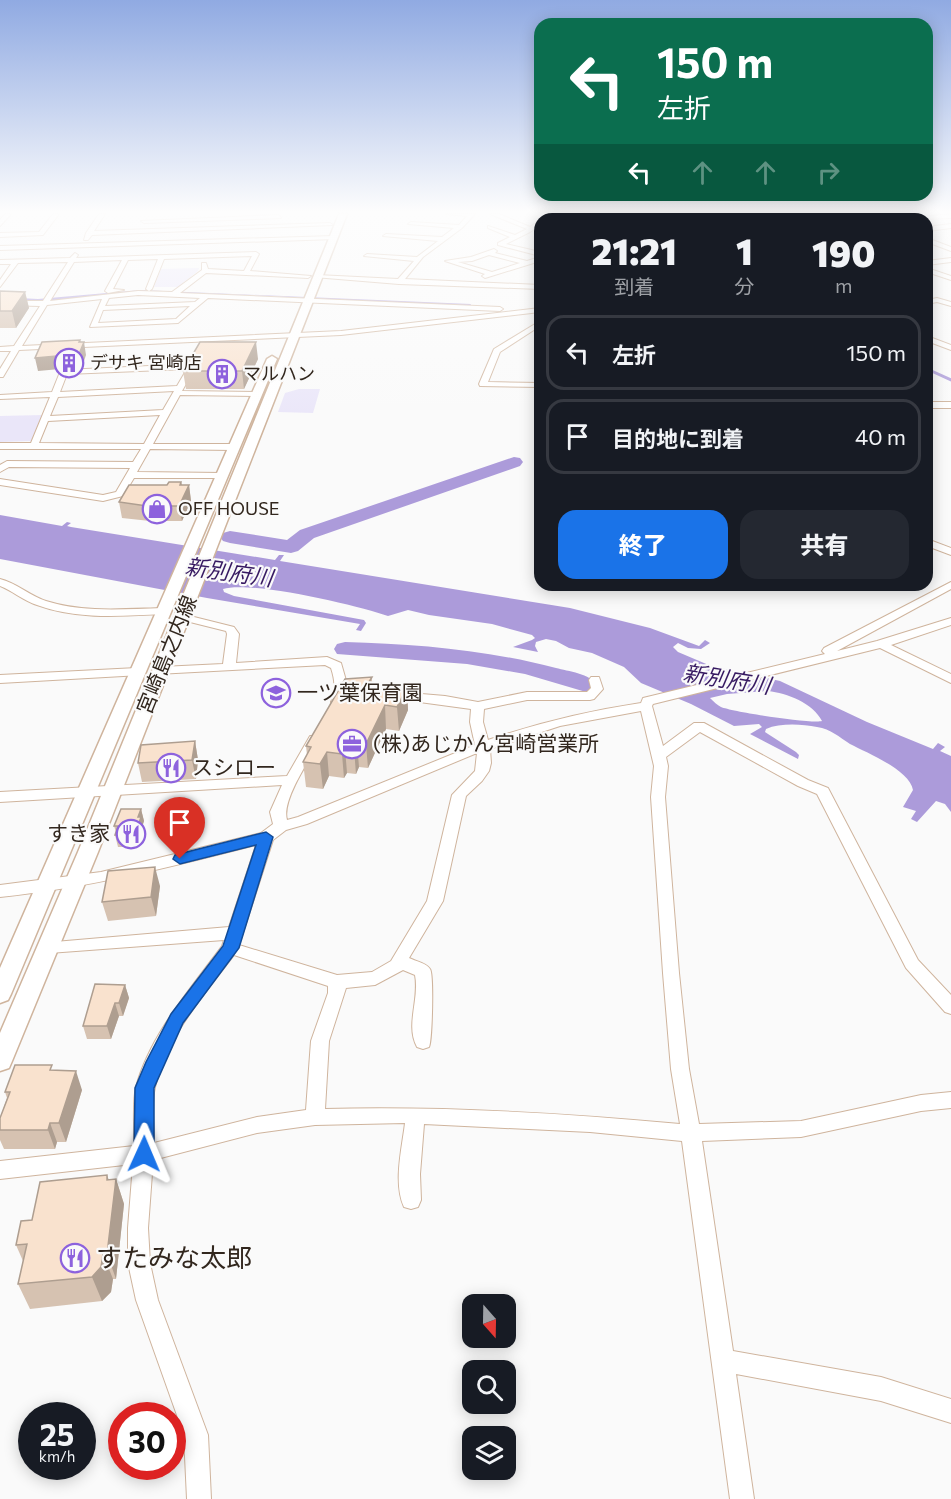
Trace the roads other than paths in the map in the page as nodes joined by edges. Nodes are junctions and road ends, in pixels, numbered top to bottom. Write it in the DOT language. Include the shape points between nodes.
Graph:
graph roads {
  1 [pos="56,284"];
  2 [pos="112,284"];
  3 [pos="151,284"];
  4 [pos="187,284"];
  5 [pos="310,284"];
  6 [pos="379,284"];
  7 [pos="420,284"];
  8 [pos="460,284"];
  9 [pos="149,288"];
  10 [pos="374,289"];
  11 [pos="177,291"];
  12 [pos="416,291"];
  13 [pos="453,292"];
  14 [pos="0,294"];
  15 [pos="107,294"];
  16 [pos="206,296"];
  17 [pos="304,298"];
  18 [pos="46,300"];
  19 [pos="933,301"];
  20 [pos="0,303"];
  21 [pos="196,304"];
  22 [pos="951,304"];
  23 [pos="101,308"];
  24 [pos="534,313"];
  25 [pos="534,313"];
  26 [pos="513,314"];
  27 [pos="149,322"];
  28 [pos="534,326"];
  29 [pos="287,338"];
  30 [pos="933,340"];
  31 [pos="142,346"];
  32 [pos="951,348"];
  33 [pos="14,350"];
  34 [pos="0,351"];
  35 [pos="138,359"];
  36 [pos="135,369"];
  37 [pos="0,375"];
  38 [pos="534,385"];
  39 [pos="179,391"];
  40 [pos="56,394"];
  41 [pos="256,394"];
  42 [pos="0,397"];
  43 [pos="933,405"];
  44 [pos="951,405"];
  45 [pos="167,412"];
  46 [pos="46,419"];
  47 [pos="0,446"];
  48 [pos="34,446"];
  49 [pos="147,446"];
  50 [pos="234,447"];
  51 [pos="136,465"];
  52 [pos="0,469"];
  53 [pos="130,475"];
  54 [pos="222,476"];
  55 [pos="0,482"];
  56 [pos="933,544"];
  57 [pos="951,552"];
  58 [pos="0,582"];
  59 [pos="951,585"];
  60 [pos="174,609"];
  61 [pos="951,621"];
  62 [pos="881,644"];
  63 [pos="810,660"];
  64 [pos="229,667"];
  65 [pos="161,671"];
  66 [pos="137,672"];
  67 [pos="0,679"];
  68 [pos="951,679"];
  69 [pos="595,680"];
  70 [pos="380,693"];
  71 [pos="647,704"];
  72 [pos="478,706"];
  73 [pos="482,747"];
  74 [pos="660,755"];
  75 [pos="291,780"];
  76 [pos="112,791"];
  77 [pos="86,793"];
  78 [pos="0,797"];
  79 [pos="281,826"];
  80 [pos="266,837"];
  81 [pos="76,882"];
  82 [pos="44,888"];
  83 [pos="0,891"];
  84 [pos="233,941"];
  85 [pos="49,947"];
  86 [pos="399,961"];
  87 [pos="337,982"];
  88 [pos="0,994"];
  89 [pos="951,1007"];
  90 [pos="423,1042"];
  91 [pos="0,1061"];
  92 [pos="951,1100"];
  93 [pos="415,1115"];
  94 [pos="315,1117"];
  95 [pos="692,1133"];
  96 [pos="144,1154"];
  97 [pos="0,1170"];
  98 [pos="411,1200"];
  99 [pos="722,1360"];
  100 [pos="951,1411"];
  101 [pos="199,1499"];
  102 [pos="742,1499"];
  1 -- 18 [label="street"];
  2 -- 15 [label="street"];
  3 -- 9 [label="street"];
  4 -- 11 [label="street"];
  5 -- 17 [label="main road, 宮崎島之内線"];
  6 -- 10 [label="street"];
  7 -- 12 [label="street"];
  8 -- 13 [label="street"];
  9 -- 11 [label="street"];
  9 -- 15 [label="street"];
  11 -- 15 [label="street"];
  11 -- 16 [label="street"];
  14 -- 18 [label="street"];
  15 -- 18 [label="street"];
  15 -- 23 [label="street"];
  16 -- 17 [label="street"];
  16 -- 21 [label="street"];
  17 -- 26 [label="street" via="471,305"];
  17 -- 29 [label="main road, 宮崎島之内線"];
  18 -- 20 [label="street"];
  18 -- 33 [label="street"];
  19 -- 22 [label="street"];
  21 -- 23 [label="street"];
  21 -- 27 [label="street" via="178,321"];
  23 -- 27 [label="street" via="93,325"];
  24 -- 29 [label="street" via="426,328"];
  25 -- 26 [label="street"];
  26 -- 29 [label="street"];
  27 -- 31 [label="street"];
  28 -- 38 [label="street" via="497,351 483,384"];
  29 -- 31 [label="street"];
  29 -- 41 [label="main road, 宮崎島之内線"];
  29 -- 60 [label="main road, 宮崎島之内線" via="211,546"];
  30 -- 32 [label="street"];
  31 -- 33 [label="street"];
  33 -- 34 [label="street"];
  33 -- 37 [label="street"];
  35 -- 36 [label="street"];
  36 -- 39 [label="street" via="192,366"];
  36 -- 40 [label="street" via="64,372"];
  39 -- 40 [label="street"];
  39 -- 41 [label="street"];
  39 -- 45 [label="street"];
  40 -- 42 [label="street"];
  40 -- 46 [label="street"];
  41 -- 50 [label="main road, 宮崎島之内線"];
  43 -- 44 [label="street"];
  45 -- 46 [label="street"];
  45 -- 49 [label="street"];
  46 -- 48 [label="street"];
  47 -- 48 [label="street"];
  48 -- 49 [label="street"];
  49 -- 50 [label="street"];
  49 -- 51 [label="street"];
  50 -- 54 [label="main road, 宮崎島之内線"];
  51 -- 52 [label="street" via="7,464"];
  51 -- 53 [label="street"];
  53 -- 54 [label="street"];
  53 -- 55 [label="street" via="120,494 103,498"];
  54 -- 60 [label="main road, 宮崎島之内線" via="193,544"];
  56 -- 57 [label="street"];
  58 -- 60 [label="street" via="16,586 43,604 96,614"];
  59 -- 63 [label="street"];
  60 -- 64 [label="street" via="230,629 233,634"];
  60 -- 65 [label="main road, 宮崎島之内線"];
  60 -- 66 [label="main road, 宮崎島之内線"];
  61 -- 62 [label="street"];
  62 -- 63 [label="street"];
  62 -- 68 [label="street"];
  63 -- 71 [label="street"];
  64 -- 65 [label="street"];
  64 -- 75 [label="street" via="327,661 337,666 346,694 327,718"];
  65 -- 76 [label="main road, 宮崎島之内線"];
  66 -- 67 [label="street"];
  66 -- 77 [label="main road, 宮崎島之内線"];
  69 -- 72 [label="street" via="597,689 590,696 527,696"];
  70 -- 72 [label="street"];
  71 -- 73 [label="street" via="573,720"];
  71 -- 74 [label="street"];
  72 -- 73 [label="street" via="475,713"];
  73 -- 79 [label="street" via="302,821"];
  73 -- 86 [label="street" via="483,769 459,795 435,901"];
  74 -- 89 [label="street" via="699,726 823,791 912,964"];
  74 -- 95 [label="street" via="658,797 671,973 680,1069"];
  75 -- 76 [label="street"];
  75 -- 79 [label="street" via="277,812"];
  76 -- 77 [label="street"];
  76 -- 81 [label="main road, 宮崎島之内線"];
  77 -- 78 [label="street"];
  77 -- 82 [label="main road, 宮崎島之内線"];
  79 -- 80 [label="street"];
  80 -- 81 [label="street"];
  80 -- 84 [label="street"];
  81 -- 82 [label="street"];
  81 -- 85 [label="main road, 宮崎島之内線"];
  82 -- 83 [label="street"];
  82 -- 88 [label="main road, 宮崎島之内線"];
  84 -- 85 [label="street"];
  84 -- 87 [label="street"];
  84 -- 96 [label="street" via="177,1019 155,1062 145,1088"];
  85 -- 91 [label="main road, 宮崎島之内線"];
  86 -- 87 [label="street" via="375,978"];
  86 -- 90 [label="street" via="423,971"];
  87 -- 94 [label="street" via="337,993 320,1041"];
  92 -- 95 [label="street" via="801,1129"];
  93 -- 94 [label="street"];
  93 -- 95 [label="street"];
  93 -- 98 [label="street"];
  94 -- 96 [label="street" via="257,1125"];
  95 -- 99 [label="street"];
  96 -- 97 [label="street"];
  96 -- 101 [label="street" via="139,1263 151,1311 196,1435"];
  99 -- 100 [label="street" via="881,1389"];
  99 -- 102 [label="street"];
}
